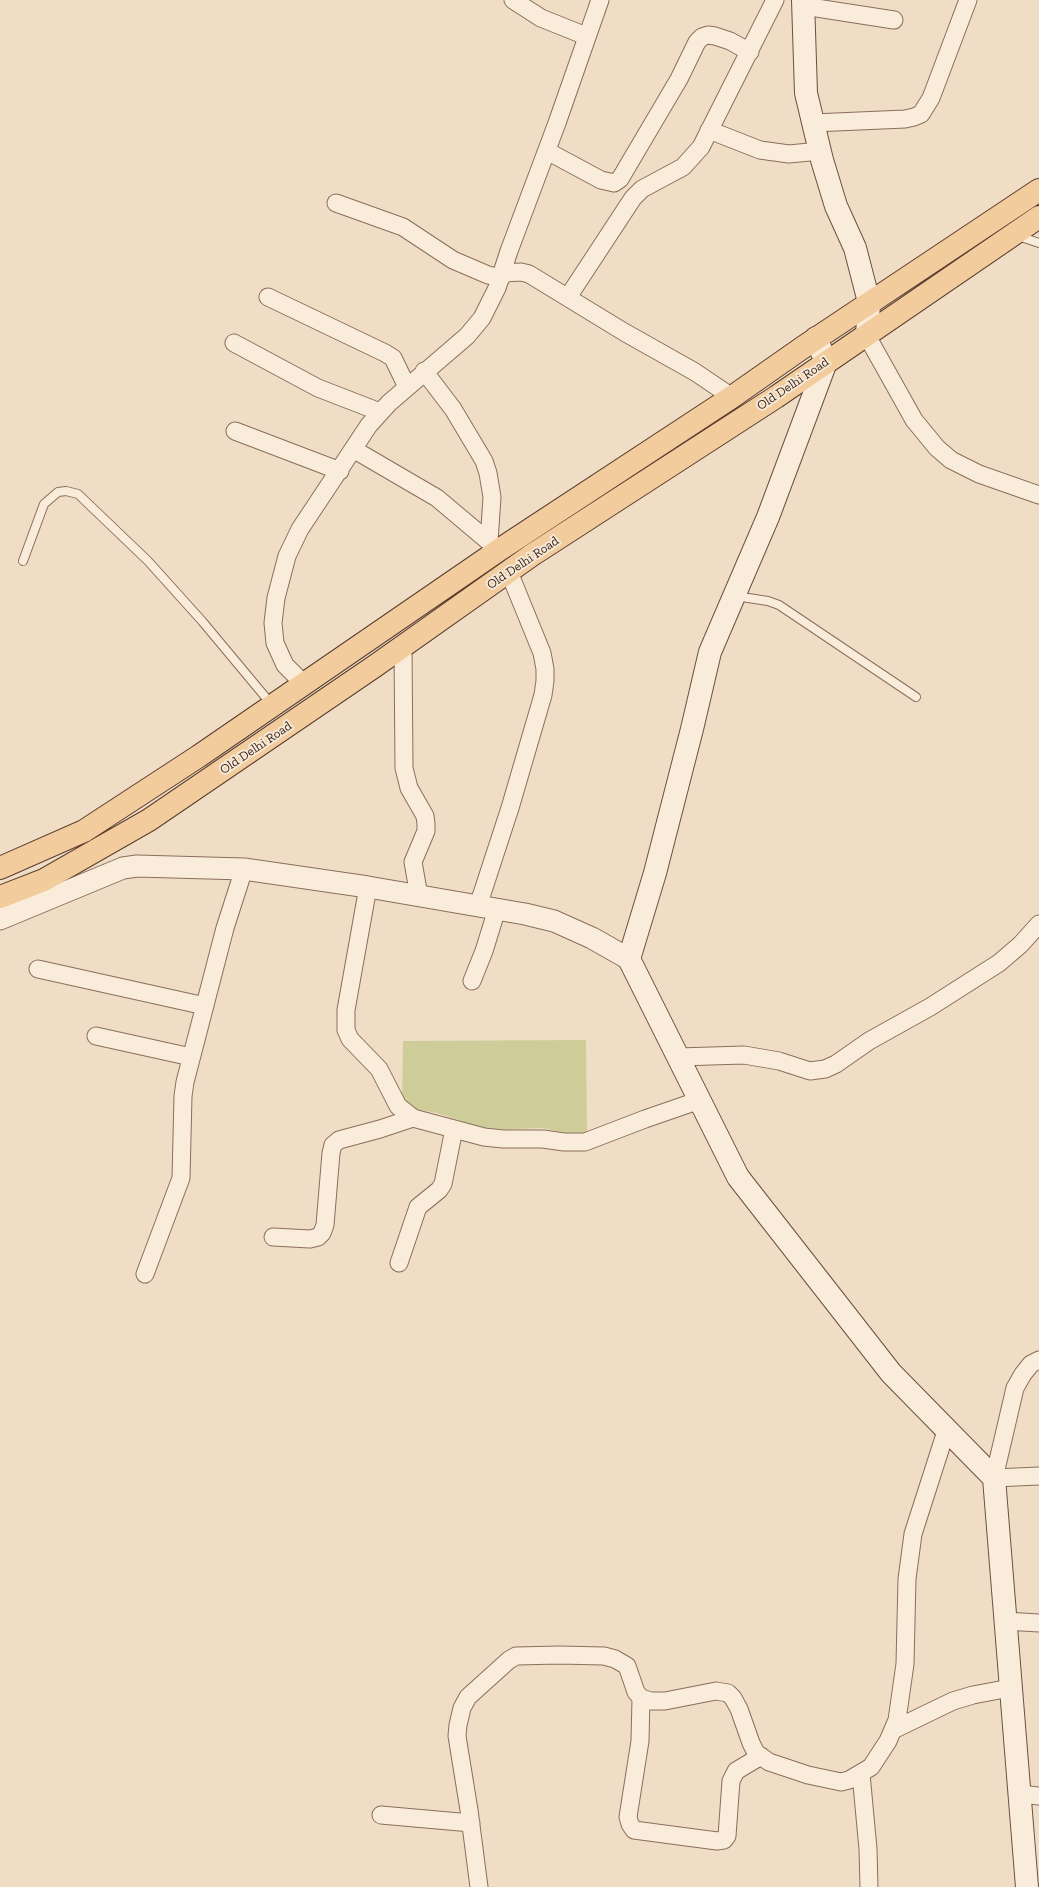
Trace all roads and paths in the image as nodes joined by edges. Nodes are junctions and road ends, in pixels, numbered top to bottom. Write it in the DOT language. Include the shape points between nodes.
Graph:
graph roads {
  1 [pos="513,0"];
  2 [pos="600,0"];
  3 [pos="775,0"];
  4 [pos="968,0"];
  5 [pos="803,3"];
  6 [pos="894,20"];
  7 [pos="586,36"];
  8 [pos="750,52"];
  9 [pos="813,123"];
  10 [pos="709,130"];
  11 [pos="547,151"];
  12 [pos="820,151"];
  13 [pos="1039,190"];
  14 [pos="336,202"];
  15 [pos="1039,217"];
  16 [pos="1013,234"];
  17 [pos="1039,243"];
  18 [pos="502,275"];
  19 [pos="268,297"];
  20 [pos="568,297"];
  21 [pos="870,302"];
  22 [pos="867,336"];
  23 [pos="816,338"];
  24 [pos="234,343"];
  25 [pos="826,362"];
  26 [pos="424,371"];
  27 [pos="406,387"];
  28 [pos="732,397"];
  29 [pos="380,412"];
  30 [pos="235,431"];
  31 [pos="352,449"];
  32 [pos="340,471"];
  33 [pos="1039,495"];
  34 [pos="494,546"];
  35 [pos="23,561"];
  36 [pos="509,572"];
  37 [pos="734,596"];
  38 [pos="403,646"];
  39 [pos="304,684"];
  40 [pos="916,697"];
  41 [pos="273,706"];
  42 [pos="0,868"];
  43 [pos="244,869"];
  44 [pos="368,887"];
  45 [pos="419,896"];
  46 [pos="0,897"];
  47 [pos="488,907"];
  48 [pos="0,919"];
  49 [pos="1039,924"];
  50 [pos="629,959"];
  51 [pos="38,969"];
  52 [pos="472,981"];
  53 [pos="205,1006"];
  54 [pos="96,1036"];
  55 [pos="191,1057"];
  56 [pos="678,1057"];
  57 [pos="700,1100"];
  58 [pos="413,1118"];
  59 [pos="454,1129"];
  60 [pos="273,1237"];
  61 [pos="399,1263"];
  62 [pos="145,1274"];
  63 [pos="1039,1360"];
  64 [pos="946,1428"];
  65 [pos="1039,1476"];
  66 [pos="994,1478"];
  67 [pos="1005,1621"];
  68 [pos="1039,1622"];
  69 [pos="1010,1688"];
  70 [pos="641,1698"];
  71 [pos="893,1730"];
  72 [pos="761,1756"];
  73 [pos="861,1774"];
  74 [pos="1029,1795"];
  75 [pos="381,1815"];
  76 [pos="471,1823"];
  77 [pos="479,1887"];
  78 [pos="869,1887"];
  79 [pos="1027,1887"];
  1 -- 7 [label="street" via="541,18"];
  2 -- 7 [label="street"];
  3 -- 8 [label="street"];
  4 -- 9 [label="street" via="930,98 921,114 904,119"];
  5 -- 6 [label="street"];
  5 -- 9 [label="main road" via="806,93"];
  7 -- 11 [label="street"];
  8 -- 10 [label="street"];
  8 -- 11 [label="street" via="715,36 702,37 620,179 614,183 601,180"];
  9 -- 12 [label="main road"];
  10 -- 12 [label="street" via="760,150 789,154"];
  10 -- 20 [label="street" via="697,152 683,167 646,186 633,198"];
  11 -- 18 [label="street"];
  12 -- 21 [label="main road" via="836,206 855,248"];
  13 -- 21 [label="main road, Old Delhi Road"];
  14 -- 18 [label="street" via="403,227 453,260 473,269"];
  15 -- 16 [label="main road, Old Delhi Road"];
  16 -- 17 [label="lane"];
  16 -- 22 [label="main road, Old Delhi Road"];
  18 -- 20 [label="street" via="521,272 529,274"];
  18 -- 26 [label="street" via="482,318 467,336"];
  19 -- 27 [label="street" via="385,353 392,358"];
  20 -- 28 [label="street" via="603,320 695,372"];
  21 -- 22 [label="main road"];
  21 -- 23 [label="main road, Old Delhi Road"];
  22 -- 25 [label="main road, Old Delhi Road"];
  22 -- 33 [label="street" via="914,420 937,448 951,460 979,474"];
  23 -- 25 [label="main road"];
  23 -- 28 [label="main road, Old Delhi Road"];
  24 -- 29 [label="street" via="318,388"];
  25 -- 36 [label="main road, Old Delhi Road"];
  25 -- 37 [label="main road" via="768,517"];
  26 -- 27 [label="street"];
  26 -- 34 [label="street" via="453,409 484,461 492,497"];
  27 -- 29 [label="street"];
  28 -- 34 [label="main road, Old Delhi Road"];
  29 -- 31 [label="street"];
  30 -- 32 [label="street"];
  31 -- 32 [label="street"];
  31 -- 34 [label="street" via="437,498"];
  32 -- 39 [label="street" via="300,529 287,556 276,598 275,643 285,665"];
  34 -- 39 [label="main road, Old Delhi Road"];
  35 -- 41 [label="lane" via="44,504 58,492 78,494 148,562 202,621"];
  36 -- 38 [label="main road, Old Delhi Road"];
  36 -- 47 [label="street" via="542,653 545,681 510,808"];
  37 -- 40 [label="lane" via="779,604"];
  37 -- 50 [label="main road" via="710,652 665,835"];
  38 -- 45 [label="street" via="404,768 409,788 426,824 426,831 413,862"];
  38 -- 46 [label="main road, Old Delhi Road" via="150,820 44,880"];
  39 -- 41 [label="main road, Old Delhi Road"];
  41 -- 42 [label="main road, Old Delhi Road" via="84,831"];
  43 -- 44 [label="street"];
  43 -- 48 [label="street" via="137,866 123,868"];
  43 -- 53 [label="street" via="225,928"];
  44 -- 45 [label="street"];
  44 -- 58 [label="street" via="346,1010 346,1030 350,1039 379,1069 398,1106"];
  45 -- 47 [label="street"];
  47 -- 50 [label="street" via="554,921 592,938"];
  47 -- 52 [label="street" via="484,951"];
  49 -- 56 [label="street" via="1020,946 999,963 825,1069 810,1071 779,1061 744,1055"];
  50 -- 56 [label="main road"];
  51 -- 53 [label="street"];
  53 -- 55 [label="street"];
  54 -- 55 [label="street"];
  55 -- 62 [label="street" via="183,1096 181,1178"];
  56 -- 57 [label="main road"];
  57 -- 59 [label="street" via="585,1142 503,1139"];
  57 -- 64 [label="main road" via="738,1177 891,1373"];
  58 -- 59 [label="street"];
  58 -- 60 [label="street" via="339,1140 333,1145 322,1233 310,1239"];
  59 -- 61 [label="street" via="443,1184 418,1207"];
  63 -- 66 [label="street" via="1027,1369 1015,1388"];
  64 -- 66 [label="main road"];
  64 -- 71 [label="street" via="913,1534 907,1579 905,1664 897,1720"];
  65 -- 66 [label="street"];
  66 -- 67 [label="main road"];
  67 -- 68 [label="street"];
  67 -- 69 [label="main road"];
  69 -- 71 [label="street" via="973,1695 953,1702"];
  69 -- 74 [label="main road"];
  70 -- 72 [label="street" via="665,1701 716,1692 728,1693 739,1709 750,1743"];
  70 -- 72 [label="street" via="640,1741 628,1817 634,1830 724,1840 731,1781 736,1771"];
  70 -- 76 [label="street" via="636,1692 627,1666 615,1659 604,1656 522,1654 509,1660 468,1697 459,1715 457,1736"];
  71 -- 73 [label="street" via="871,1767"];
  72 -- 73 [label="street" via="781,1767 840,1782"];
  73 -- 78 [label="street"];
  74 -- 79 [label="main road"];
  75 -- 76 [label="street"];
  76 -- 77 [label="street"];
}
